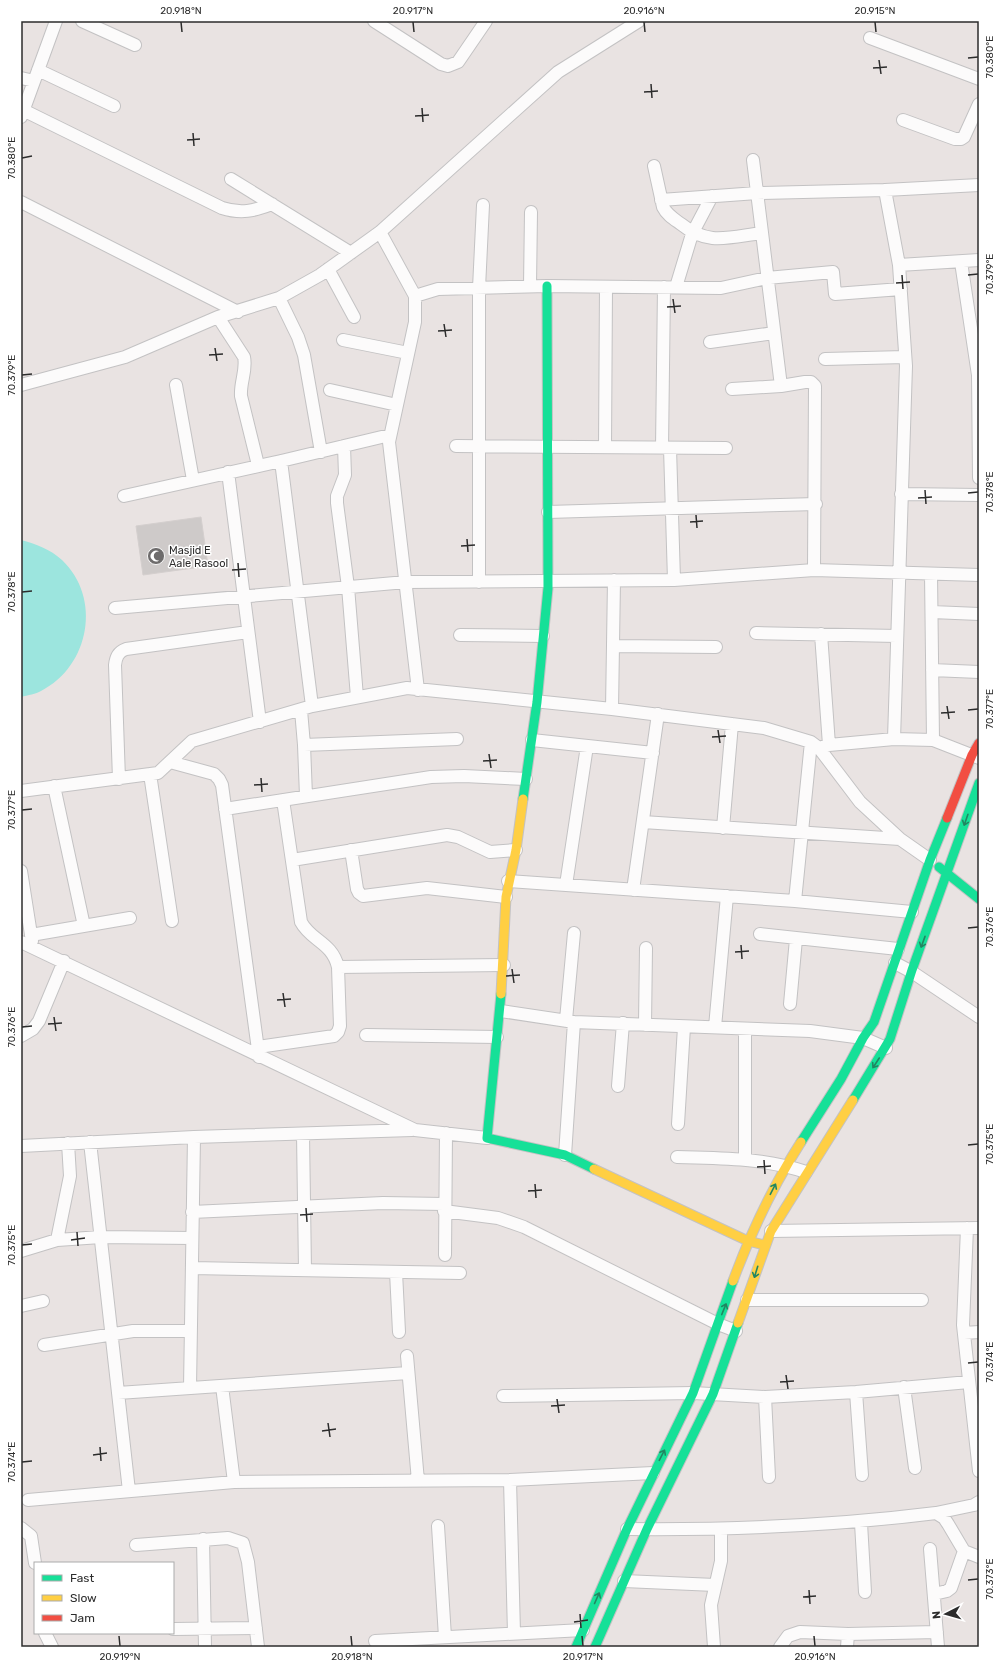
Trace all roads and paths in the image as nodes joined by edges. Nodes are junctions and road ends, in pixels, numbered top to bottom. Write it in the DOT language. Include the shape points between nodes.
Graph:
graph roads {
  1 [pos="56,21"];
  2 [pos="82,21"];
  3 [pos="374,21"];
  4 [pos="486,21"];
  5 [pos="639,21"];
  6 [pos="870,38"];
  7 [pos="135,45"];
  8 [pos="36,76"];
  9 [pos="21,78"];
  10 [pos="979,79"];
  11 [pos="979,104"];
  12 [pos="114,106"];
  13 [pos="22,114"];
  14 [pos="903,120"];
  15 [pos="753,160"];
  16 [pos="654,166"];
  17 [pos="232,179"];
  18 [pos="979,185"];
  19 [pos="886,190"];
  20 [pos="757,193"];
  21 [pos="712,196"];
  22 [pos="661,200"];
  23 [pos="21,202"];
  24 [pos="272,204"];
  25 [pos="483,205"];
  26 [pos="531,212"];
  27 [pos="380,232"];
  28 [pos="762,233"];
  29 [pos="692,234"];
  30 [pos="351,252"];
  31 [pos="979,260"];
  32 [pos="961,262"];
  33 [pos="899,265"];
  34 [pos="328,269"];
  35 [pos="767,278"];
  36 [pos="530,286"];
  37 [pos="546,286"];
  38 [pos="606,287"];
  39 [pos="664,287"];
  40 [pos="676,287"];
  41 [pos="479,288"];
  42 [pos="901,289"];
  43 [pos="416,296"];
  44 [pos="279,298"];
  45 [pos="238,312"];
  46 [pos="218,317"];
  47 [pos="354,317"];
  48 [pos="975,326"];
  49 [pos="774,333"];
  50 [pos="343,340"];
  51 [pos="710,342"];
  52 [pos="408,353"];
  53 [pos="905,357"];
  54 [pos="824,359"];
  55 [pos="21,385"];
  56 [pos="176,385"];
  57 [pos="781,386"];
  58 [pos="732,389"];
  59 [pos="330,390"];
  60 [pos="397,405"];
  61 [pos="390,435"];
  62 [pos="344,446"];
  63 [pos="456,446"];
  64 [pos="479,446"];
  65 [pos="547,447"];
  66 [pos="605,447"];
  67 [pos="666,448"];
  68 [pos="726,448"];
  69 [pos="321,452"];
  70 [pos="282,461"];
  71 [pos="258,465"];
  72 [pos="228,472"];
  73 [pos="979,478"];
  74 [pos="192,480"];
  75 [pos="901,494"];
  76 [pos="979,495"];
  77 [pos="124,496"];
  78 [pos="816,504"];
  79 [pos="672,508"];
  80 [pos="548,512"];
  81 [pos="814,570"];
  82 [pos="899,573"];
  83 [pos="931,574"];
  84 [pos="979,575"];
  85 [pos="614,580"];
  86 [pos="674,580"];
  87 [pos="548,581"];
  88 [pos="406,582"];
  89 [pos="480,582"];
  90 [pos="348,587"];
  91 [pos="298,591"];
  92 [pos="244,596"];
  93 [pos="115,608"];
  94 [pos="932,612"];
  95 [pos="979,614"];
  96 [pos="248,632"];
  97 [pos="756,633"];
  98 [pos="821,634"];
  99 [pos="460,635"];
  100 [pos="543,636"];
  101 [pos="897,636"];
  102 [pos="613,646"];
  103 [pos="716,648"];
  104 [pos="932,670"];
  105 [pos="979,672"];
  106 [pos="418,690"];
  107 [pos="357,697"];
  108 [pos="537,702"];
  109 [pos="312,706"];
  110 [pos="612,709"];
  111 [pos="301,710"];
  112 [pos="658,714"];
  113 [pos="260,722"];
  114 [pos="732,724"];
  115 [pos="457,739"];
  116 [pos="894,739"];
  117 [pos="532,740"];
  118 [pos="933,740"];
  119 [pos="979,743"];
  120 [pos="304,745"];
  121 [pos="819,745"];
  122 [pos="587,746"];
  123 [pos="653,754"];
  124 [pos="976,756"];
  125 [pos="170,762"];
  126 [pos="150,774"];
  127 [pos="119,779"];
  128 [pos="526,779"];
  129 [pos="979,783"];
  130 [pos="54,786"];
  131 [pos="21,790"];
  132 [pos="306,796"];
  133 [pos="284,800"];
  134 [pos="225,809"];
  135 [pos="643,822"];
  136 [pos="723,828"];
  137 [pos="802,833"];
  138 [pos="900,839"];
  139 [pos="352,850"];
  140 [pos="516,850"];
  141 [pos="292,860"];
  142 [pos="930,860"];
  143 [pos="21,871"];
  144 [pos="948,874"];
  145 [pos="508,881"];
  146 [pos="566,885"];
  147 [pos="633,890"];
  148 [pos="727,896"];
  149 [pos="506,897"];
  150 [pos="979,899"];
  151 [pos="795,901"];
  152 [pos="912,912"];
  153 [pos="130,918"];
  154 [pos="172,921"];
  155 [pos="84,926"];
  156 [pos="574,933"];
  157 [pos="760,934"];
  158 [pos="796,939"];
  159 [pos="28,941"];
  160 [pos="646,948"];
  161 [pos="898,950"];
  162 [pos="64,962"];
  163 [pos="895,963"];
  164 [pos="504,965"];
  165 [pos="338,967"];
  166 [pos="912,972"];
  167 [pos="790,1004"];
  168 [pos="501,1011"];
  169 [pos="979,1017"];
  170 [pos="570,1021"];
  171 [pos="623,1024"];
  172 [pos="645,1025"];
  173 [pos="684,1027"];
  174 [pos="715,1028"];
  175 [pos="745,1029"];
  176 [pos="366,1035"];
  177 [pos="21,1036"];
  178 [pos="497,1037"];
  179 [pos="863,1038"];
  180 [pos="886,1048"];
  181 [pos="259,1052"];
  182 [pos="618,1086"];
  183 [pos="678,1124"];
  184 [pos="415,1130"];
  185 [pos="446,1133"];
  186 [pos="303,1134"];
  187 [pos="194,1137"];
  188 [pos="487,1138"];
  189 [pos="90,1142"];
  190 [pos="68,1143"];
  191 [pos="21,1146"];
  192 [pos="565,1155"];
  193 [pos="677,1157"];
  194 [pos="745,1159"];
  195 [pos="786,1165"];
  196 [pos="806,1172"];
  197 [pos="304,1206"];
  198 [pos="444,1208"];
  199 [pos="192,1212"];
  200 [pos="973,1228"];
  201 [pos="771,1231"];
  202 [pos="101,1237"];
  203 [pos="192,1238"];
  204 [pos="57,1240"];
  205 [pos="748,1241"];
  206 [pos="764,1245"];
  207 [pos="21,1251"];
  208 [pos="445,1255"];
  209 [pos="192,1268"];
  210 [pos="305,1270"];
  211 [pos="396,1272"];
  212 [pos="460,1273"];
  213 [pos="747,1300"];
  214 [pos="922,1300"];
  215 [pos="44,1301"];
  216 [pos="21,1306"];
  217 [pos="718,1324"];
  218 [pos="191,1331"];
  219 [pos="736,1331"];
  220 [pos="399,1332"];
  221 [pos="979,1332"];
  222 [pos="964,1333"];
  223 [pos="112,1334"];
  224 [pos="44,1345"];
  225 [pos="406,1356"];
  226 [pos="973,1368"];
  227 [pos="408,1373"];
  228 [pos="969,1382"];
  229 [pos="222,1386"];
  230 [pos="904,1387"];
  231 [pos="190,1388"];
  232 [pos="856,1392"];
  233 [pos="118,1393"];
  234 [pos="693,1393"];
  235 [pos="713,1394"];
  236 [pos="503,1396"];
  237 [pos="765,1397"];
  238 [pos="976,1429"];
  239 [pos="915,1468"];
  240 [pos="979,1470"];
  241 [pos="653,1473"];
  242 [pos="862,1475"];
  243 [pos="769,1477"];
  244 [pos="510,1480"];
  245 [pos="418,1481"];
  246 [pos="234,1482"];
  247 [pos="129,1491"];
  248 [pos="28,1500"];
  249 [pos="979,1502"];
  250 [pos="936,1514"];
  251 [pos="861,1523"];
  252 [pos="438,1526"];
  253 [pos="21,1528"];
  254 [pos="627,1529"];
  255 [pos="647,1529"];
  256 [pos="721,1530"];
  257 [pos="203,1539"];
  258 [pos="136,1545"];
  259 [pos="930,1549"];
  260 [pos="964,1551"];
  261 [pos="979,1557"];
  262 [pos="35,1562"];
  263 [pos="624,1581"];
  264 [pos="715,1585"];
  265 [pos="865,1592"];
  266 [pos="934,1594"];
  267 [pos="205,1628"];
  268 [pos="256,1628"];
  269 [pos="174,1629"];
  270 [pos="583,1630"];
  271 [pos="936,1632"];
  272 [pos="514,1633"];
  273 [pos="46,1634"];
  274 [pos="848,1634"];
  275 [pos="445,1637"];
  276 [pos="375,1641"];
  277 [pos="52,1647"];
  278 [pos="205,1647"];
  279 [pos="258,1647"];
  280 [pos="576,1647"];
  281 [pos="595,1647"];
  282 [pos="714,1647"];
  283 [pos="780,1647"];
  284 [pos="848,1647"];
  285 [pos="938,1647"];
  1 -- 8 [label="street"];
  2 -- 7 [label="street"];
  3 -- 4 [label="street" via="448,66 458,62"];
  5 -- 27 [label="street" via="558,72"];
  6 -- 10 [label="street"];
  8 -- 9 [label="street"];
  8 -- 12 [label="street"];
  8 -- 13 [label="street"];
  11 -- 14 [label="street" via="961,139"];
  13 -- 24 [label="street" via="222,208 248,212"];
  15 -- 20 [label="street"];
  16 -- 22 [label="street"];
  17 -- 24 [label="street"];
  18 -- 19 [label="street"];
  19 -- 20 [label="street"];
  19 -- 33 [label="street"];
  20 -- 21 [label="street"];
  20 -- 28 [label="street"];
  21 -- 22 [label="street"];
  21 -- 29 [label="street"];
  22 -- 29 [label="street" via="666,213"];
  23 -- 45 [label="street"];
  24 -- 30 [label="street"];
  25 -- 41 [label="street"];
  26 -- 36 [label="street"];
  27 -- 30 [label="street"];
  27 -- 43 [label="street"];
  28 -- 29 [label="street" via="715,238"];
  28 -- 35 [label="street"];
  29 -- 40 [label="street"];
  30 -- 34 [label="street"];
  31 -- 32 [label="street"];
  32 -- 33 [label="street"];
  32 -- 48 [label="street"];
  33 -- 42 [label="street"];
  34 -- 44 [label="street"];
  34 -- 47 [label="street"];
  35 -- 40 [label="street" via="721,288"];
  35 -- 42 [label="street" via="833,272 835,294"];
  35 -- 49 [label="street"];
  36 -- 37 [label="street"];
  36 -- 41 [label="street"];
  37 -- 38 [label="street"];
  37 -- 65 [label="street"];
  38 -- 39 [label="street"];
  38 -- 66 [label="street"];
  39 -- 40 [label="street"];
  39 -- 67 [label="street"];
  41 -- 43 [label="street" via="438,289"];
  41 -- 64 [label="street"];
  42 -- 53 [label="street"];
  43 -- 52 [label="street" via="415,322"];
  44 -- 45 [label="street"];
  44 -- 69 [label="street" via="304,355"];
  45 -- 46 [label="street"];
  46 -- 55 [label="street" via="125,356"];
  46 -- 71 [label="street" via="244,357 246,365 240,389"];
  48 -- 73 [label="street"];
  49 -- 51 [label="street"];
  49 -- 57 [label="street"];
  50 -- 52 [label="street"];
  52 -- 60 [label="street"];
  53 -- 54 [label="street"];
  53 -- 75 [label="street"];
  56 -- 74 [label="street"];
  57 -- 58 [label="street"];
  57 -- 78 [label="street" via="811,382 815,386"];
  59 -- 60 [label="street"];
  60 -- 61 [label="street"];
  61 -- 62 [label="street"];
  61 -- 88 [label="street"];
  62 -- 69 [label="street"];
  62 -- 90 [label="street" via="345,475 337,503"];
  63 -- 64 [label="street"];
  64 -- 65 [label="street"];
  64 -- 89 [label="street"];
  65 -- 66 [label="street"];
  65 -- 80 [label="street"];
  66 -- 67 [label="street"];
  67 -- 68 [label="street"];
  67 -- 79 [label="street"];
  69 -- 70 [label="street"];
  70 -- 71 [label="street"];
  70 -- 91 [label="street"];
  71 -- 72 [label="street"];
  72 -- 74 [label="street"];
  72 -- 92 [label="street"];
  74 -- 77 [label="street"];
  75 -- 76 [label="street"];
  75 -- 82 [label="street"];
  78 -- 79 [label="street"];
  78 -- 81 [label="street"];
  79 -- 80 [label="street"];
  79 -- 86 [label="street"];
  80 -- 87 [label="street"];
  81 -- 82 [label="street"];
  81 -- 86 [label="street"];
  82 -- 83 [label="street"];
  82 -- 101 [label="street"];
  83 -- 84 [label="street"];
  83 -- 94 [label="street"];
  85 -- 86 [label="street"];
  85 -- 87 [label="street"];
  85 -- 102 [label="street"];
  87 -- 89 [label="street"];
  87 -- 100 [label="street"];
  88 -- 89 [label="street"];
  88 -- 90 [label="street"];
  88 -- 106 [label="street"];
  90 -- 91 [label="street"];
  90 -- 107 [label="street"];
  91 -- 92 [label="street"];
  91 -- 109 [label="street"];
  92 -- 93 [label="street"];
  92 -- 96 [label="street"];
  94 -- 95 [label="street"];
  94 -- 104 [label="street"];
  96 -- 113 [label="street"];
  96 -- 127 [label="street" via="120,651 114,665"];
  97 -- 98 [label="street"];
  98 -- 101 [label="street"];
  98 -- 121 [label="street"];
  99 -- 100 [label="street"];
  100 -- 108 [label="street"];
  101 -- 116 [label="street"];
  102 -- 103 [label="street"];
  102 -- 110 [label="street"];
  104 -- 105 [label="street"];
  104 -- 118 [label="street"];
  106 -- 107 [label="street" via="407,688"];
  106 -- 108 [label="street"];
  107 -- 109 [label="street"];
  108 -- 110 [label="street"];
  108 -- 117 [label="street"];
  109 -- 111 [label="street"];
  110 -- 112 [label="street"];
  111 -- 113 [label="street"];
  111 -- 120 [label="street"];
  112 -- 114 [label="street"];
  112 -- 123 [label="street"];
  113 -- 125 [label="street" via="192,742"];
  114 -- 121 [label="street" via="764,728"];
  114 -- 136 [label="street"];
  115 -- 120 [label="street"];
  116 -- 118 [label="street"];
  116 -- 121 [label="street"];
  117 -- 122 [label="street"];
  117 -- 128 [label="street"];
  118 -- 124 [label="street"];
  119 -- 124 [label="street"];
  120 -- 132 [label="street"];
  121 -- 137 [label="street"];
  121 -- 138 [label="street" via="860,802"];
  122 -- 123 [label="street"];
  122 -- 146 [label="street"];
  123 -- 135 [label="street"];
  124 -- 142 [label="street"];
  125 -- 126 [label="street" via="158,773"];
  125 -- 134 [label="street" via="214,774 222,785"];
  126 -- 127 [label="street"];
  126 -- 154 [label="street"];
  127 -- 130 [label="street"];
  128 -- 132 [label="street" via="431,777"];
  128 -- 140 [label="street"];
  129 -- 144 [label="street, one-way"];
  130 -- 131 [label="street"];
  130 -- 155 [label="street"];
  132 -- 133 [label="street"];
  133 -- 134 [label="street"];
  133 -- 141 [label="street"];
  134 -- 181 [label="street"];
  135 -- 136 [label="street"];
  135 -- 147 [label="street"];
  136 -- 137 [label="street"];
  137 -- 138 [label="street"];
  137 -- 151 [label="street"];
  138 -- 142 [label="street"];
  139 -- 140 [label="street" via="447,835 458,837 490,852"];
  139 -- 141 [label="street"];
  139 -- 149 [label="street" via="357,889 359,894 364,896 427,888"];
  140 -- 145 [label="street"];
  141 -- 165 [label="street" via="304,929 333,953"];
  142 -- 144 [label="street"];
  142 -- 152 [label="street"];
  143 -- 159 [label="street"];
  144 -- 150 [label="street"];
  144 -- 166 [label="street, one-way"];
  145 -- 146 [label="street"];
  145 -- 149 [label="street"];
  146 -- 147 [label="street"];
  147 -- 148 [label="street"];
  148 -- 151 [label="street"];
  148 -- 174 [label="street"];
  149 -- 164 [label="street"];
  151 -- 152 [label="street"];
  152 -- 161 [label="street"];
  153 -- 155 [label="street"];
  155 -- 159 [label="street"];
  156 -- 170 [label="street"];
  157 -- 158 [label="street"];
  158 -- 161 [label="street"];
  158 -- 167 [label="street"];
  159 -- 162 [label="street"];
  160 -- 172 [label="street"];
  161 -- 163 [label="street"];
  162 -- 177 [label="street" via="40,1021"];
  162 -- 181 [label="street"];
  163 -- 166 [label="street"];
  163 -- 179 [label="street" via="874,1022"];
  164 -- 165 [label="street"];
  164 -- 168 [label="street"];
  165 -- 181 [label="street" via="338,1032 334,1036"];
  166 -- 169 [label="street"];
  166 -- 180 [label="street"];
  168 -- 170 [label="street"];
  168 -- 178 [label="street"];
  170 -- 171 [label="street"];
  170 -- 192 [label="street"];
  171 -- 172 [label="street"];
  171 -- 182 [label="street"];
  172 -- 173 [label="street"];
  173 -- 174 [label="street"];
  173 -- 183 [label="street"];
  174 -- 175 [label="street"];
  175 -- 179 [label="street" via="785,1029"];
  175 -- 194 [label="street"];
  176 -- 178 [label="street"];
  178 -- 188 [label="street"];
  179 -- 180 [label="street"];
  179 -- 195 [label="street" via="841,1079"];
  180 -- 196 [label="street, one-way"];
  181 -- 184 [label="street"];
  184 -- 185 [label="street"];
  184 -- 186 [label="street"];
  185 -- 188 [label="street"];
  185 -- 198 [label="street"];
  186 -- 187 [label="street"];
  186 -- 197 [label="street"];
  187 -- 189 [label="street"];
  187 -- 199 [label="street"];
  188 -- 192 [label="street"];
  189 -- 190 [label="street"];
  189 -- 202 [label="street"];
  190 -- 191 [label="street"];
  190 -- 204 [label="street" via="70,1176"];
  192 -- 205 [label="street"];
  193 -- 194 [label="street"];
  194 -- 195 [label="street"];
  195 -- 196 [label="street"];
  205 -- 195 [label="street, one-way"];
  196 -- 201 [label="street"];
  197 -- 198 [label="street" via="384,1202"];
  197 -- 199 [label="street"];
  197 -- 210 [label="street"];
  198 -- 208 [label="street"];
  198 -- 217 [label="street" via="498,1218 524,1227"];
  199 -- 203 [label="street"];
  200 -- 201 [label="street"];
  200 -- 222 [label="street"];
  201 -- 206 [label="street"];
  202 -- 203 [label="street"];
  202 -- 204 [label="street"];
  202 -- 223 [label="street"];
  203 -- 209 [label="street"];
  204 -- 207 [label="street"];
  205 -- 206 [label="street"];
  217 -- 205 [label="street, one-way"];
  206 -- 213 [label="street, one-way"];
  209 -- 210 [label="street"];
  209 -- 218 [label="street"];
  210 -- 211 [label="street"];
  211 -- 212 [label="street"];
  211 -- 220 [label="street"];
  213 -- 214 [label="street"];
  213 -- 219 [label="street"];
  215 -- 216 [label="street"];
  217 -- 219 [label="street"];
  217 -- 234 [label="street"];
  218 -- 223 [label="street" via="147,1330"];
  218 -- 231 [label="street"];
  219 -- 235 [label="street"];
  221 -- 222 [label="street"];
  222 -- 226 [label="street"];
  223 -- 224 [label="street"];
  223 -- 233 [label="street"];
  225 -- 227 [label="street"];
  226 -- 228 [label="street"];
  227 -- 229 [label="street"];
  227 -- 245 [label="street"];
  228 -- 230 [label="street"];
  228 -- 238 [label="street"];
  229 -- 231 [label="street"];
  229 -- 246 [label="street"];
  230 -- 232 [label="street"];
  230 -- 239 [label="street"];
  231 -- 233 [label="street"];
  232 -- 237 [label="street"];
  232 -- 242 [label="street"];
  233 -- 247 [label="street"];
  234 -- 235 [label="street"];
  234 -- 236 [label="street"];
  241 -- 234 [label="street, one-way"];
  235 -- 237 [label="street"];
  235 -- 255 [label="street"];
  237 -- 243 [label="street"];
  238 -- 240 [label="street"];
  241 -- 244 [label="street"];
  241 -- 254 [label="street"];
  244 -- 245 [label="street"];
  244 -- 272 [label="street"];
  245 -- 246 [label="street"];
  246 -- 247 [label="street"];
  247 -- 248 [label="street"];
  249 -- 250 [label="street"];
  250 -- 251 [label="street"];
  250 -- 260 [label="street" via="948,1524"];
  251 -- 256 [label="street"];
  251 -- 265 [label="street"];
  252 -- 275 [label="street"];
  253 -- 262 [label="street" via="31,1536"];
  254 -- 255 [label="street"];
  270 -- 254 [label="street, one-way"];
  255 -- 256 [label="street"];
  255 -- 263 [label="street"];
  256 -- 264 [label="street" via="721,1561"];
  257 -- 258 [label="street"];
  257 -- 267 [label="street"];
  257 -- 268 [label="street" via="228,1538 243,1543 248,1562"];
  259 -- 266 [label="street"];
  260 -- 261 [label="street"];
  260 -- 266 [label="street" via="951,1588 947,1592"];
  263 -- 264 [label="street"];
  263 -- 281 [label="street"];
  264 -- 282 [label="street" via="711,1605"];
  266 -- 271 [label="street"];
  267 -- 268 [label="street"];
  267 -- 269 [label="street"];
  267 -- 278 [label="street"];
  268 -- 279 [label="street"];
  270 -- 272 [label="street"];
  270 -- 280 [label="street"];
  271 -- 274 [label="street"];
  271 -- 285 [label="street"];
  272 -- 275 [label="street"];
  273 -- 277 [label="street"];
  274 -- 283 [label="street" via="800,1632 788,1636"];
  274 -- 284 [label="street"];
  275 -- 276 [label="street"];
}
